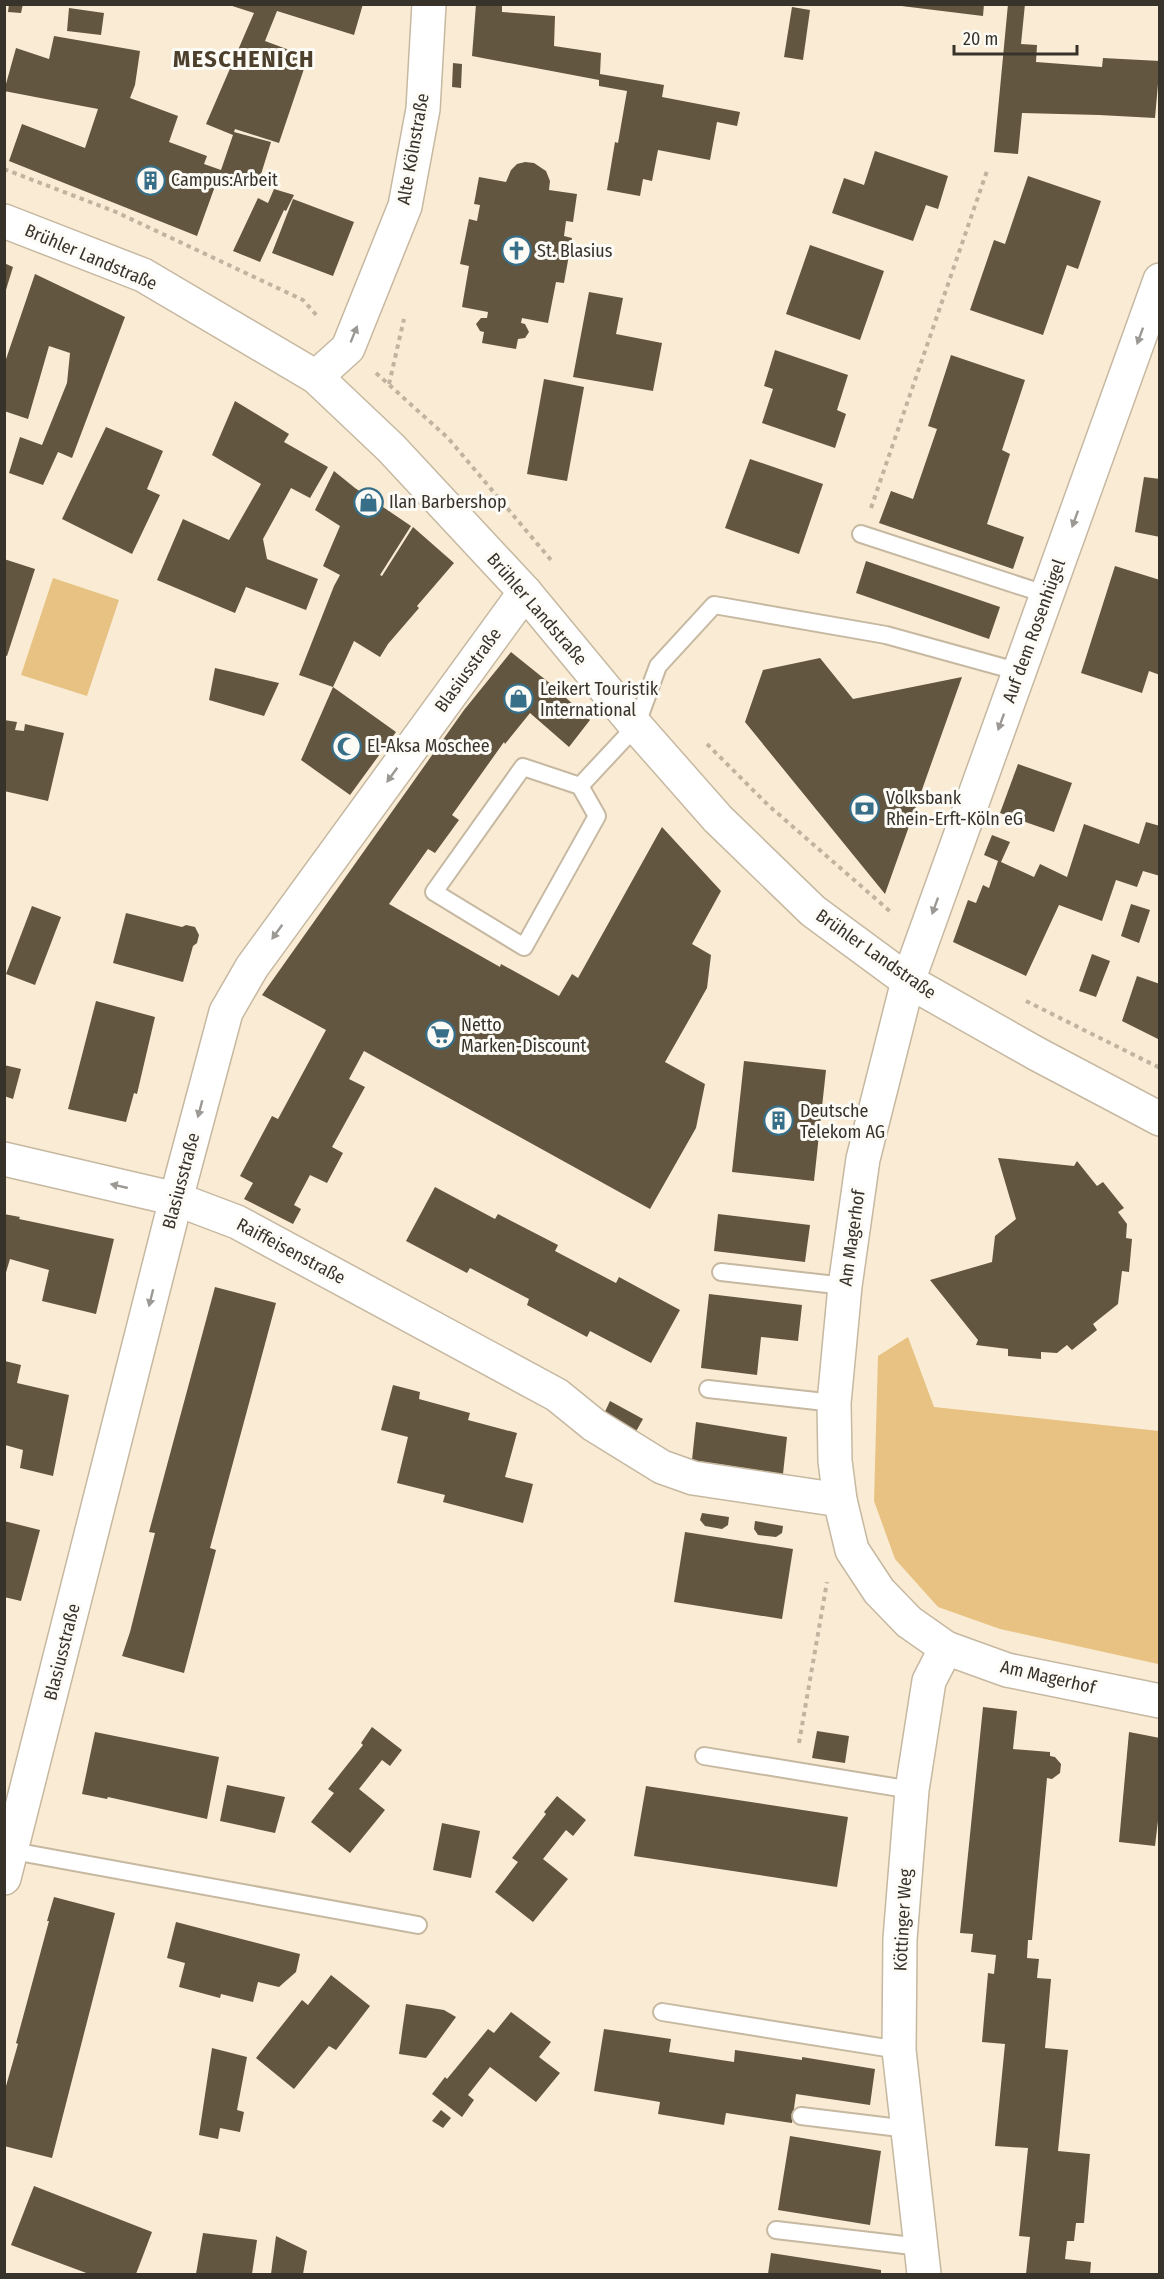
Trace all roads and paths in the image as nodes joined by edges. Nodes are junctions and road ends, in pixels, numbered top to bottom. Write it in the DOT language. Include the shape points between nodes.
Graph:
graph roads {
  1 [pos="429,4"];
  2 [pos="988,168"];
  3 [pos="4,221"];
  4 [pos="1160,280"];
  5 [pos="316,377"];
  6 [pos="861,534"];
  7 [pos="525,592"];
  8 [pos="1048,596"];
  9 [pos="1020,672"];
  10 [pos="636,726"];
  11 [pos="706,743"];
  12 [pos="580,786"];
  13 [pos="924,938"];
  14 [pos="908,981"];
  15 [pos="1022,999"];
  16 [pos="1160,1068"];
  17 [pos="1160,1119"];
  18 [pos="4,1159"];
  19 [pos="176,1199"];
  20 [pos="721,1272"];
  21 [pos="845,1286"];
  22 [pos="708,1389"];
  23 [pos="834,1403"];
  24 [pos="840,1500"];
  25 [pos="852,1550"];
  26 [pos="946,1648"];
  27 [pos="1160,1701"];
  28 [pos="704,1756"];
  29 [pos="795,1771"];
  30 [pos="912,1790"];
  31 [pos="7,1859"];
  32 [pos="418,1925"];
  33 [pos="662,2012"];
  34 [pos="899,2050"];
  35 [pos="801,2116"];
  36 [pos="908,2129"];
  37 [pos="776,2230"];
  38 [pos="923,2261"];
  5 -- 1 [label="street, Alte Kölnstraße, one-way" via="348,348 405,206 423,109"];
  2 -- 6 [label="path"];
  3 -- 5 [label="street, Brühler Landstraße" via="143,275"];
  4 -- 8 [label="street, Auf dem Rosenhügel, one-way"];
  5 -- 7 [label="street, Brühler Landstraße" via="391,448"];
  6 -- 8 [label="lane"];
  7 -- 10 [label="street, Brühler Landstraße"];
  7 -- 19 [label="street, Blasiusstraße, one-way" via="252,967 226,1011"];
  8 -- 9 [label="street, Auf dem Rosenhügel"];
  9 -- 10 [label="lane" via="886,635 714,604 658,666"];
  9 -- 13 [label="street, Auf dem Rosenhügel, one-way"];
  10 -- 12 [label="lane"];
  10 -- 14 [label="street, Brühler Landstraße" via="718,819 813,911"];
  11 -- 13 [label="path" via="768,805"];
  12 -- 12 [label="lane" via="597,816 524,947 434,892 523,767"];
  13 -- 14 [label="street, Auf dem Rosenhügel"];
  14 -- 17 [label="street, Brühler Landstraße"];
  14 -- 21 [label="street, Am Magerhof" via="863,1159"];
  15 -- 16 [label="path"];
  19 -- 18 [label="street, Raiffeisenstraße, one-way"];
  19 -- 24 [label="street, Raiffeisenstraße" via="237,1222 557,1395 594,1425 662,1467 693,1478"];
  19 -- 31 [label="street, Blasiusstraße, one-way"];
  20 -- 21 [label="lane"];
  21 -- 23 [label="street, Am Magerhof"];
  22 -- 23 [label="lane"];
  23 -- 24 [label="street, Am Magerhof"];
  24 -- 25 [label="street, Am Magerhof"];
  25 -- 26 [label="street, Am Magerhof" via="879,1591 902,1615"];
  25 -- 29 [label="path" via="829,1570"];
  26 -- 27 [label="street, Am Magerhof" via="1006,1670"];
  26 -- 30 [label="street, Köttinger Weg" via="929,1682"];
  28 -- 29 [label="lane"];
  29 -- 30 [label="lane"];
  30 -- 34 [label="street, Köttinger Weg" via="900,1939"];
  31 -- 32 [label="lane, Blasiusstraße"];
  33 -- 34 [label="lane"];
  34 -- 36 [label="street, Köttinger Weg"];
  35 -- 36 [label="lane"];
  36 -- 38 [label="street, Köttinger Weg"];
  37 -- 38 [label="lane"];
}
